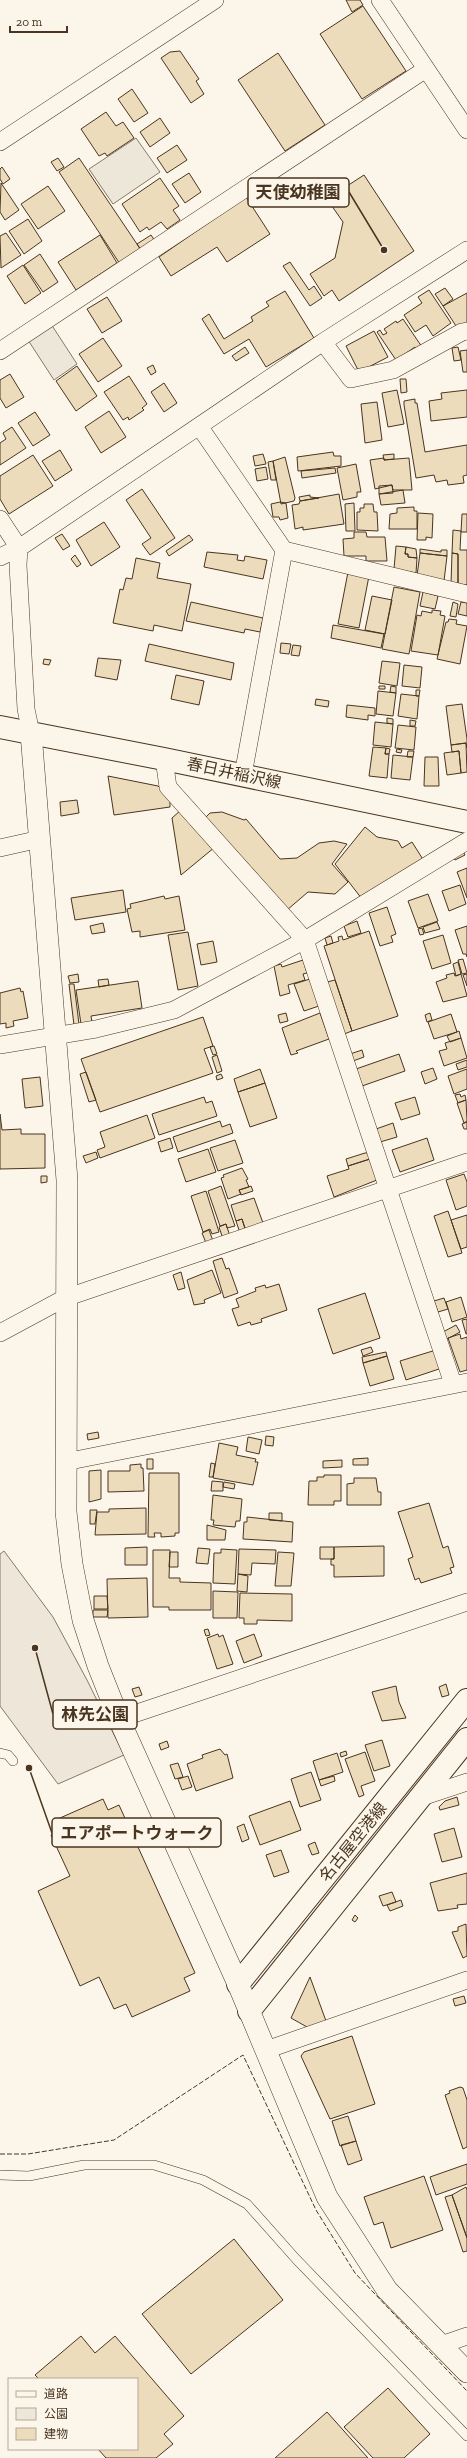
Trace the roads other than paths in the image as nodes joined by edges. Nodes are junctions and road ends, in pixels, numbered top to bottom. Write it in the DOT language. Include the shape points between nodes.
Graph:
graph roads {
  1 [pos="215,0"];
  2 [pos="380,0"];
  3 [pos="426,69"];
  4 [pos="467,130"];
  5 [pos="0,142"];
  6 [pos="467,250"];
  7 [pos="467,331"];
  8 [pos="323,342"];
  9 [pos="0,351"];
  10 [pos="199,426"];
  11 [pos="0,518"];
  12 [pos="19,548"];
  13 [pos="284,550"];
  14 [pos="0,557"];
  15 [pos="467,594"];
  16 [pos="0,727"];
  17 [pos="31,734"];
  18 [pos="164,758"];
  19 [pos="243,775"];
  20 [pos="467,822"];
  21 [pos="40,839"];
  22 [pos="467,841"];
  23 [pos="0,848"];
  24 [pos="305,940"];
  25 [pos="57,1035"];
  26 [pos="0,1045"];
  27 [pos="467,1162"];
  28 [pos="388,1189"];
  29 [pos="65,1298"];
  30 [pos="0,1333"];
  31 [pos="460,1383"];
  32 [pos="65,1462"];
  33 [pos="467,1602"];
  34 [pos="467,1700"];
  35 [pos="119,1719"];
  36 [pos="467,1739"];
  37 [pos="0,1753"];
  38 [pos="13,1761"];
  39 [pos="467,1782"];
  40 [pos="419,1798"];
  41 [pos="467,1980"];
  42 [pos="238,1984"];
  43 [pos="249,2011"];
  44 [pos="266,2050"];
  45 [pos="0,2175"];
  46 [pos="467,2336"];
  47 [pos="441,2345"];
  48 [pos="467,2372"];
  49 [pos="467,2436"];
  1 -- 5 [label="street"];
  2 -- 3 [label="street"];
  3 -- 4 [label="street"];
  3 -- 9 [label="street"];
  6 -- 8 [label="street"];
  7 -- 8 [label="street" via="393,370 351,379"];
  8 -- 10 [label="street"];
  10 -- 12 [label="street"];
  10 -- 13 [label="street"];
  11 -- 12 [label="street"];
  12 -- 14 [label="street"];
  12 -- 17 [label="street" via="26,709"];
  13 -- 15 [label="street"];
  13 -- 19 [label="street"];
  16 -- 17 [label="main road, 春日井稲沢線"];
  17 -- 18 [label="main road, 春日井稲沢線"];
  17 -- 21 [label="street"];
  18 -- 19 [label="main road, 春日井稲沢線"];
  18 -- 24 [label="street" via="168,787"];
  19 -- 20 [label="main road, 春日井稲沢線"];
  21 -- 23 [label="street"];
  21 -- 25 [label="street"];
  22 -- 24 [label="street"];
  24 -- 25 [label="street" via="174,1010 96,1030"];
  24 -- 28 [label="street"];
  25 -- 26 [label="street"];
  25 -- 29 [label="street" via="67,1180"];
  27 -- 28 [label="street"];
  28 -- 29 [label="street"];
  28 -- 31 [label="street"];
  29 -- 30 [label="street"];
  29 -- 32 [label="street"];
  31 -- 32 [label="street"];
  32 -- 35 [label="street" via="66,1512 72,1564 92,1646"];
  33 -- 35 [label="street"];
  34 -- 42 [label="main road, 名古屋空港線"];
  35 -- 42 [label="street"];
  36 -- 40 [label="main road, 名古屋空港線"];
  37 -- 38 [label="lane" via="8,1755"];
  39 -- 40 [label="street"];
  40 -- 43 [label="main road, 名古屋空港線"];
  41 -- 44 [label="street"];
  42 -- 43 [label="street"];
  43 -- 44 [label="street"];
  44 -- 47 [label="street" via="327,2197 386,2290"];
  45 -- 49 [label="lane" via="29,2176 84,2165 154,2165 203,2180 247,2204 296,2259"];
  46 -- 47 [label="street"];
  47 -- 48 [label="street"];
}
